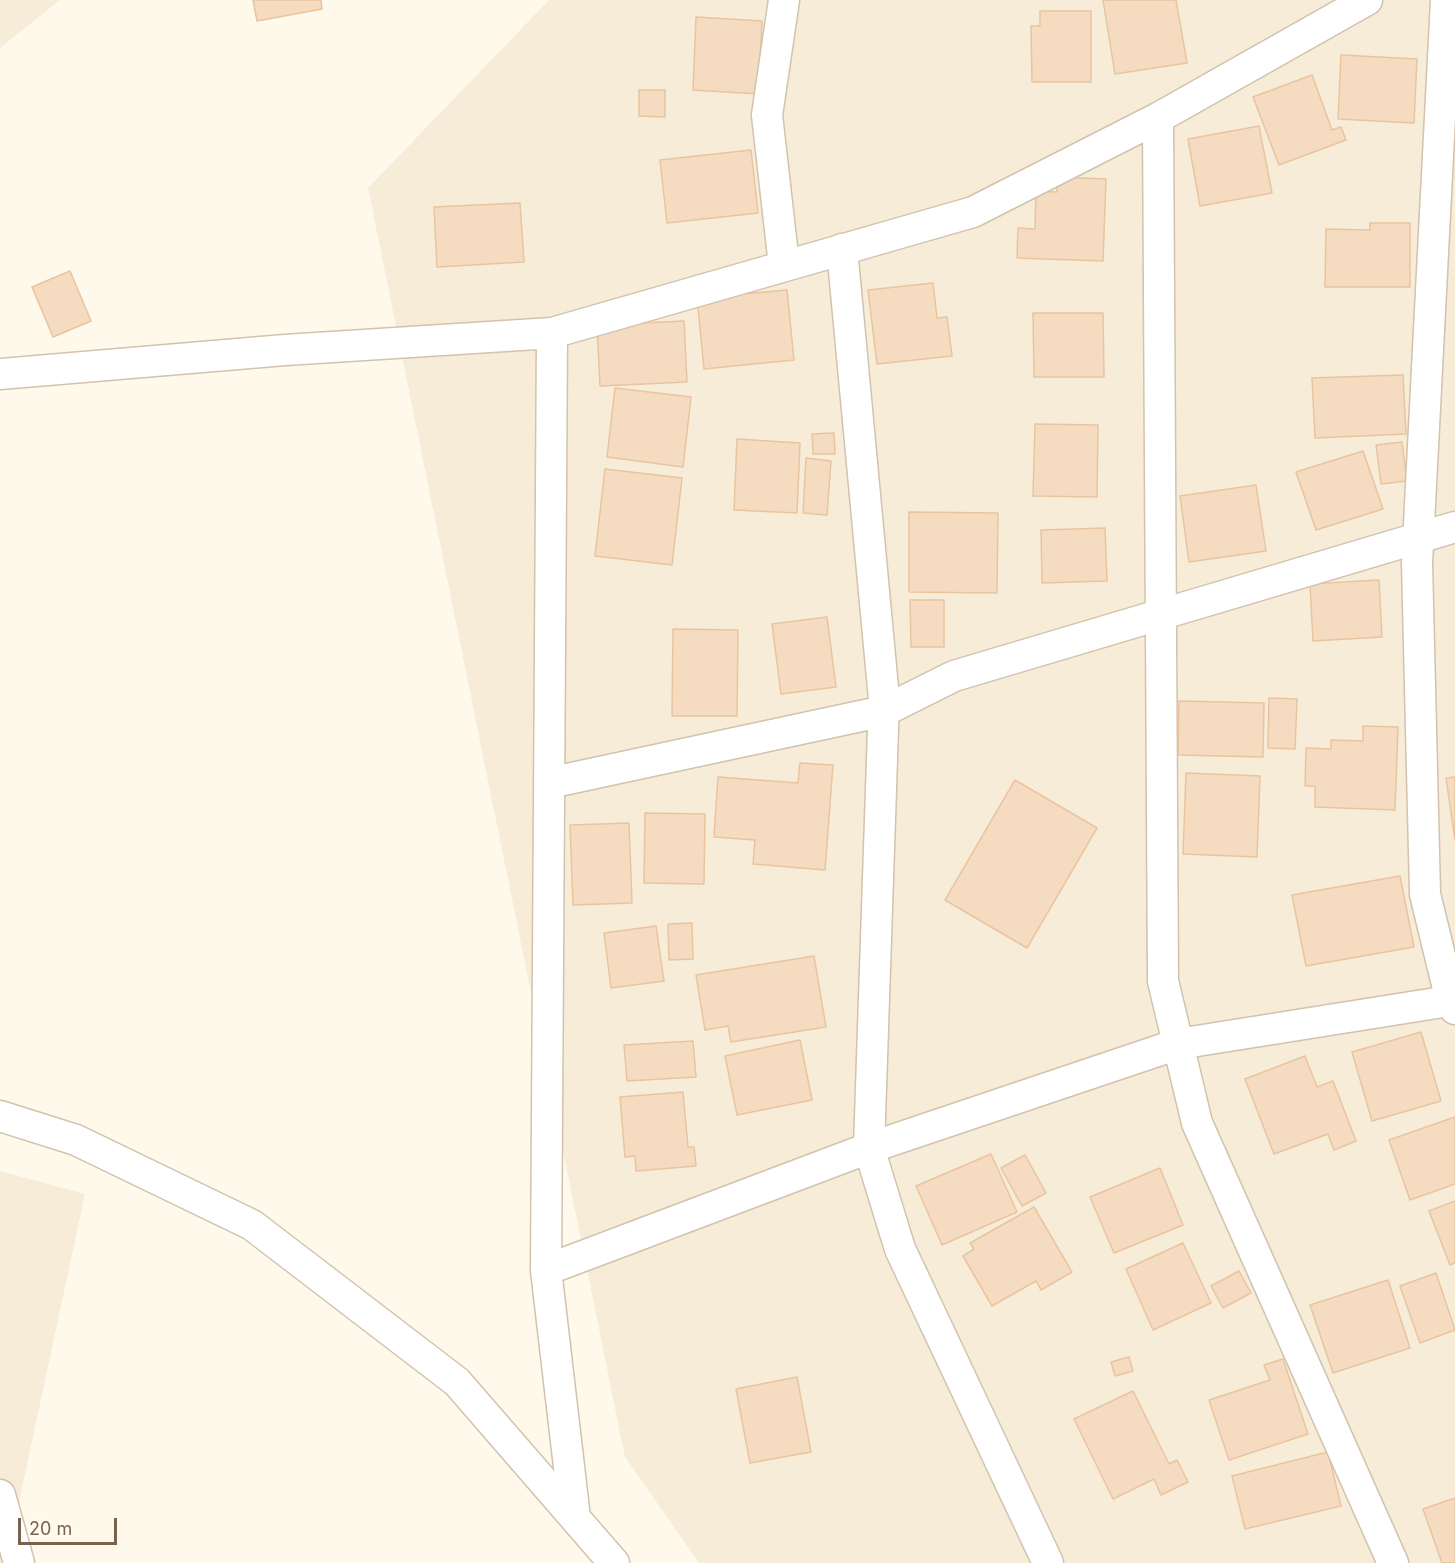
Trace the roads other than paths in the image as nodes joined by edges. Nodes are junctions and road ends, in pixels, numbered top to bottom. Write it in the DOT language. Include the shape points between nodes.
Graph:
graph roads {
  1 [pos="784,0"];
  2 [pos="1367,0"];
  3 [pos="1446,0"];
  4 [pos="1158,117"];
  5 [pos="842,249"];
  6 [pos="784,265"];
  7 [pos="552,333"];
  8 [pos="0,374"];
  9 [pos="1455,527"];
  10 [pos="1418,537"];
  11 [pos="1161,614"];
  12 [pos="884,711"];
  13 [pos="549,783"];
  14 [pos="1454,1003"];
  15 [pos="1178,1044"];
  16 [pos="0,1116"];
  17 [pos="869,1148"];
  18 [pos="546,1270"];
  19 [pos="0,1495"];
  20 [pos="574,1518"];
  21 [pos="19,1563"];
  22 [pos="614,1563"];
  23 [pos="1048,1563"];
  24 [pos="1393,1563"];
  1 -- 6 [label="street" via="767,115"];
  2 -- 4 [label="street"];
  3 -- 10 [label="street"];
  4 -- 5 [label="street" via="973,212"];
  4 -- 11 [label="street"];
  5 -- 6 [label="street"];
  5 -- 12 [label="street"];
  6 -- 7 [label="street"];
  7 -- 8 [label="street"];
  7 -- 13 [label="street"];
  9 -- 10 [label="street"];
  10 -- 11 [label="street"];
  10 -- 14 [label="street" via="1425,894"];
  11 -- 12 [label="street" via="954,676"];
  11 -- 15 [label="street" via="1162,981"];
  12 -- 13 [label="street"];
  12 -- 17 [label="street"];
  13 -- 18 [label="street"];
  14 -- 15 [label="street"];
  15 -- 17 [label="street"];
  15 -- 24 [label="street" via="1197,1123"];
  16 -- 20 [label="street" via="76,1140 252,1224 457,1382"];
  17 -- 18 [label="street"];
  17 -- 23 [label="street" via="900,1249"];
  18 -- 20 [label="street"];
  19 -- 21 [label="street"];
  20 -- 22 [label="street"];
}
